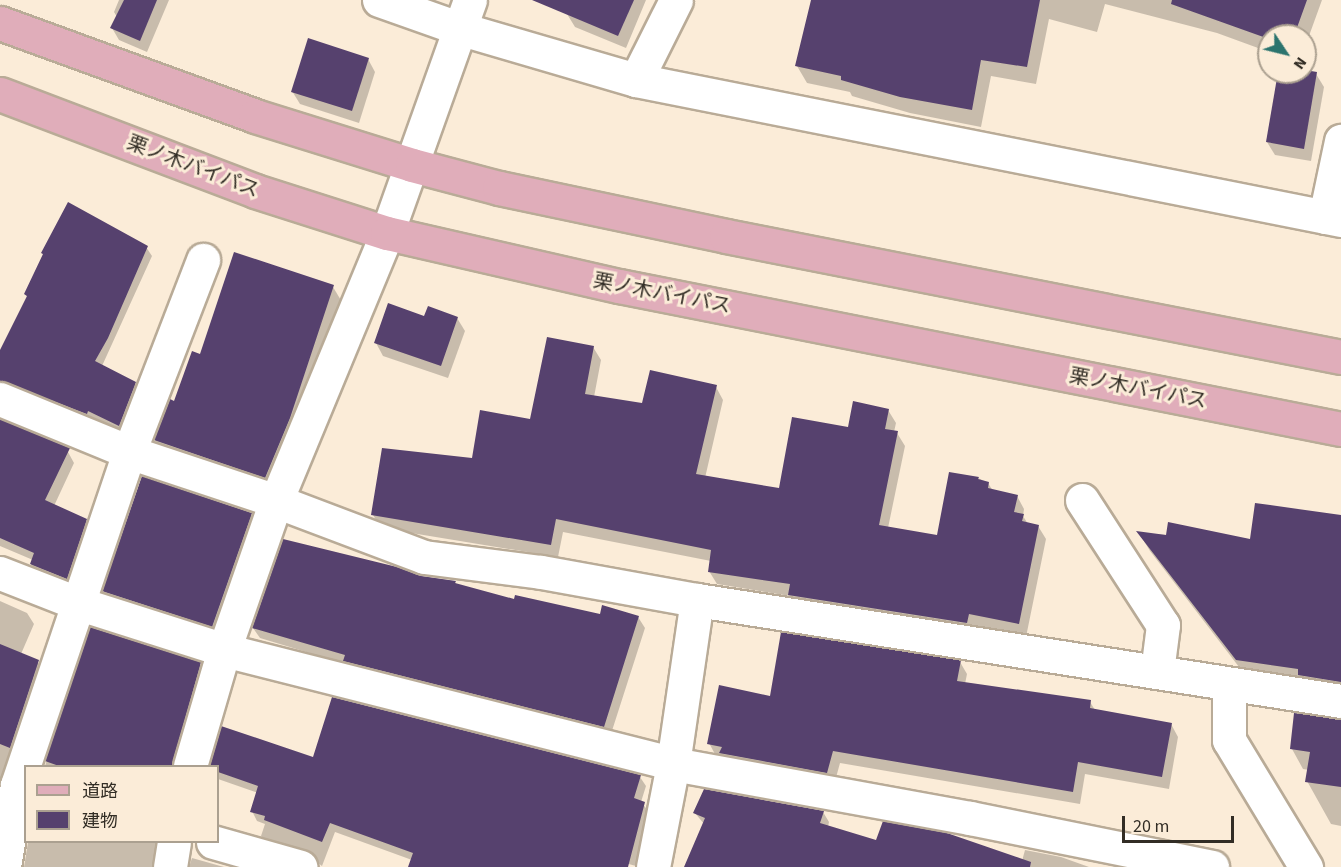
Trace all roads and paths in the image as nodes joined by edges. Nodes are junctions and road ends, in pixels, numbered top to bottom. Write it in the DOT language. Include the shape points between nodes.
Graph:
graph roads {
  1 [pos="378,0"];
  2 [pos="676,0"];
  3 [pos="464,14"];
  4 [pos="0,23"];
  5 [pos="636,80"];
  6 [pos="0,94"];
  7 [pos="1341,141"];
  8 [pos="412,165"];
  9 [pos="1333,219"];
  10 [pos="387,233"];
  11 [pos="203,260"];
  12 [pos="1341,357"];
  13 [pos="0,399"];
  14 [pos="1341,429"];
  15 [pos="129,452"];
  16 [pos="1082,500"];
  17 [pos="276,501"];
  18 [pos="0,573"];
  19 [pos="697,600"];
  20 [pos="77,603"];
  21 [pos="224,650"];
  22 [pos="1157,672"];
  23 [pos="1229,684"];
  24 [pos="1341,702"];
  25 [pos="673,764"];
  26 [pos="190,765"];
  27 [pos="14,783"];
  28 [pos="174,843"];
  29 [pos="217,843"];
  30 [pos="4,867"];
  31 [pos="170,867"];
  32 [pos="301,867"];
  33 [pos="653,867"];
  34 [pos="1212,867"];
  35 [pos="1306,867"];
  1 -- 3 [label="street"];
  2 -- 5 [label="street"];
  3 -- 5 [label="street"];
  3 -- 8 [label="street"];
  4 -- 8 [label="main road" via="255,116"];
  5 -- 9 [label="street"];
  6 -- 10 [label="main road, 栗ノ木バイパス" via="255,191"];
  7 -- 9 [label="street"];
  8 -- 10 [label="street"];
  8 -- 12 [label="main road" via="499,188 726,236"];
  10 -- 14 [label="main road, 栗ノ木バイパス" via="631,288"];
  10 -- 17 [label="street"];
  11 -- 15 [label="street"];
  13 -- 15 [label="street"];
  15 -- 17 [label="street"];
  15 -- 20 [label="street"];
  16 -- 22 [label="street" via="1163,625"];
  17 -- 19 [label="street" via="424,557 541,572"];
  17 -- 21 [label="street"];
  18 -- 20 [label="street"];
  19 -- 22 [label="street"];
  19 -- 25 [label="street"];
  20 -- 21 [label="street"];
  20 -- 27 [label="street"];
  21 -- 25 [label="street"];
  21 -- 26 [label="street"];
  22 -- 23 [label="street"];
  23 -- 24 [label="street"];
  23 -- 35 [label="street" via="1229,740"];
  25 -- 33 [label="street"];
  25 -- 34 [label="street"];
  27 -- 30 [label="street"];
  28 -- 31 [label="street"];
  29 -- 32 [label="street"];
}
